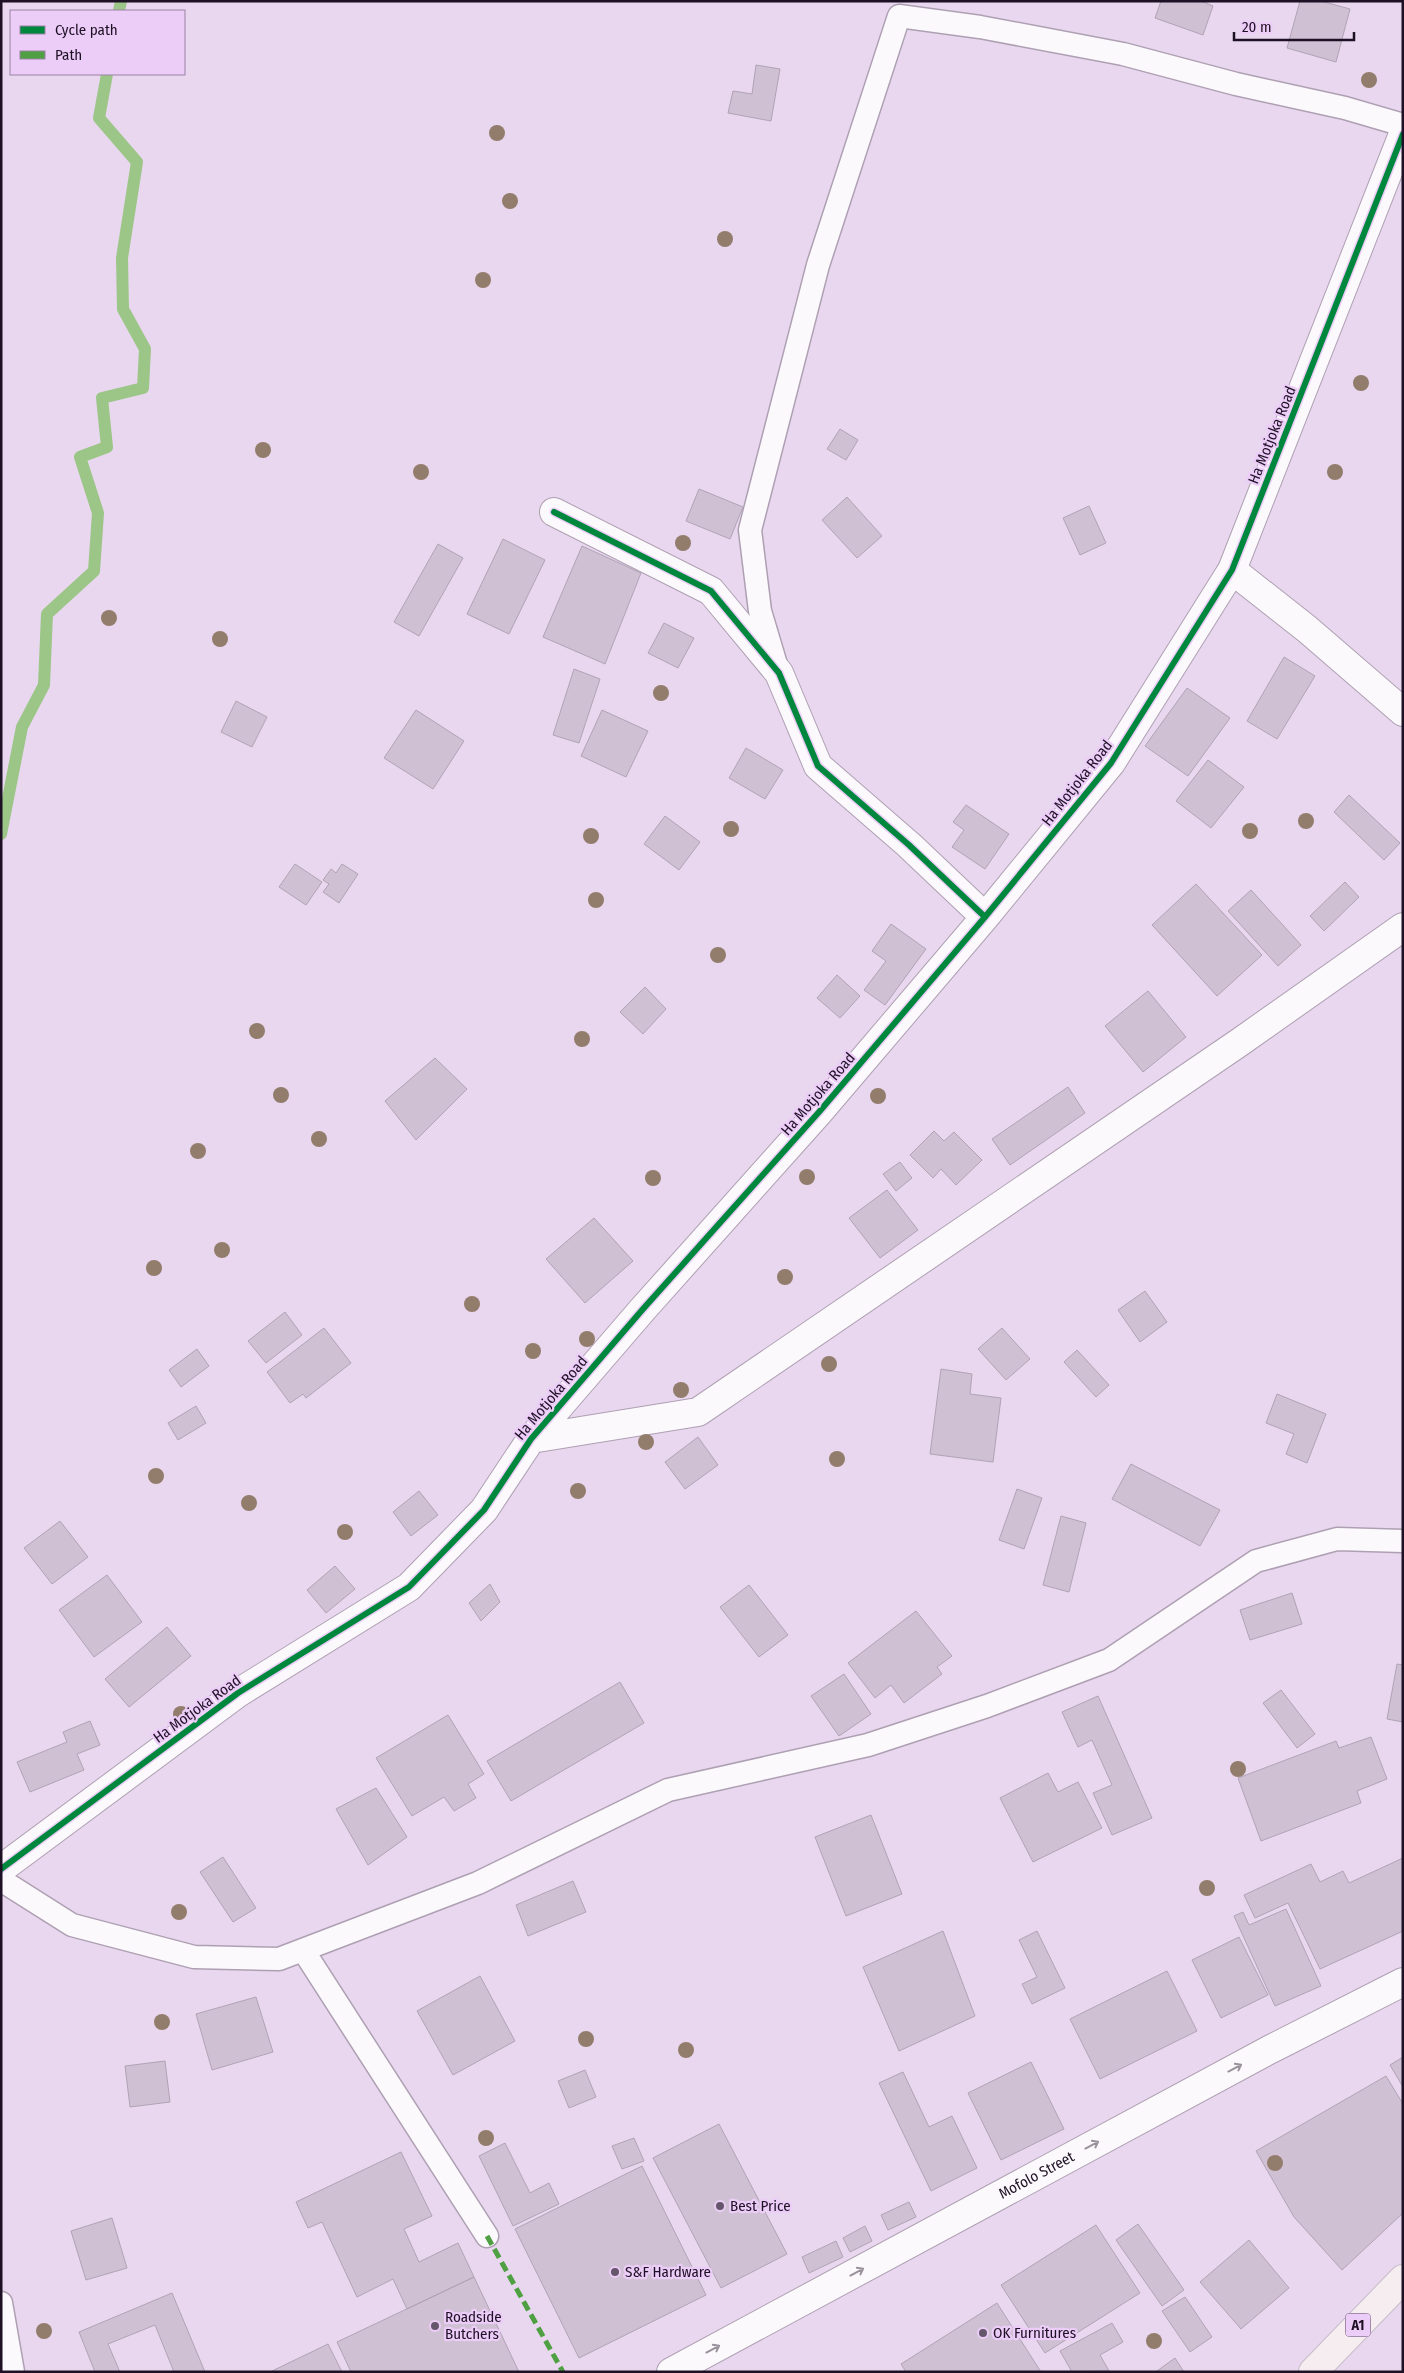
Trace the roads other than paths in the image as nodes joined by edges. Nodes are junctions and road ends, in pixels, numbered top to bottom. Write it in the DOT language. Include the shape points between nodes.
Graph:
graph roads {
  1 [pos="900,9"];
  2 [pos="1403,125"];
  3 [pos="1403,134"];
  4 [pos="554,512"];
  5 [pos="1232,570"];
  6 [pos="779,673"];
  7 [pos="1403,712"];
  8 [pos="985,917"];
  9 [pos="1403,927"];
  10 [pos="531,1439"];
  11 [pos="1403,1541"];
  12 [pos="1,1869"];
  13 [pos="1,1880"];
  14 [pos="303,1950"];
  15 [pos="1403,1982"];
  16 [pos="487,2236"];
  17 [pos="1403,2279"];
  18 [pos="1,2303"];
  19 [pos="13,2372"];
  20 [pos="670,2372"];
  21 [pos="1313,2372"];
  1 -- 2 [label="lane" via="1123,54"];
  1 -- 6 [label="lane" via="818,265 750,530 760,611"];
  3 -- 5 [label="street, Ha Motjoka Road"];
  4 -- 6 [label="street" via="712,591"];
  5 -- 7 [label="street" via="1307,629"];
  5 -- 8 [label="street, Ha Motjoka Road" via="1111,763"];
  6 -- 8 [label="street" via="818,766"];
  8 -- 10 [label="street, Ha Motjoka Road" via="819,1112"];
  9 -- 10 [label="street, Ha Motjoka Road" via="698,1412"];
  10 -- 12 [label="street, Ha Motjoka Road" via="484,1510 409,1587 238,1693"];
  11 -- 14 [label="lane" via="1337,1539 1256,1561 1109,1660 987,1706 868,1745 668,1790 478,1883"];
  13 -- 14 [label="lane" via="72,1925 194,1957 279,1959"];
  14 -- 16 [label="lane"];
  20 -- 15 [label="street, Mofolo Street, one-way" via="1269,2050"];
  17 -- 21 [label="main road, A1"];
  18 -- 19 [label="lane"];
}
